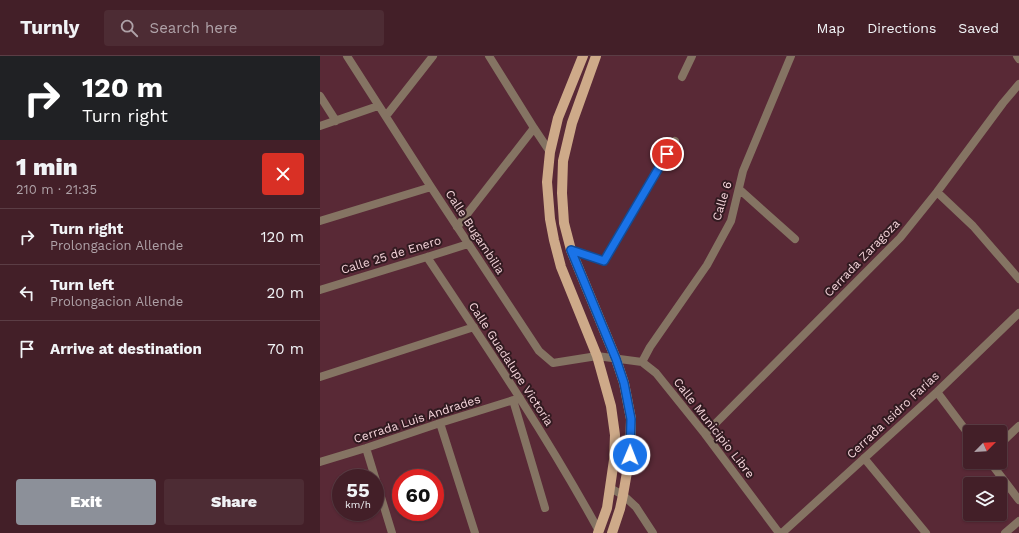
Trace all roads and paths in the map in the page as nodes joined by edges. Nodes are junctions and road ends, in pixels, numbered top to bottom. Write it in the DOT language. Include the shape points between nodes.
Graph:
graph roads {
  1 [pos="346,56"];
  2 [pos="432,56"];
  3 [pos="488,56"];
  4 [pos="583,56"];
  5 [pos="596,56"];
  6 [pos="692,56"];
  7 [pos="791,56"];
  8 [pos="1017,56"];
  9 [pos="1019,59"];
  10 [pos="682,77"];
  11 [pos="1019,84"];
  12 [pos="320,96"];
  13 [pos="378,106"];
  14 [pos="386,116"];
  15 [pos="336,121"];
  16 [pos="320,126"];
  17 [pos="534,128"];
  18 [pos="675,141"];
  19 [pos="550,152"];
  20 [pos="431,187"];
  21 [pos="739,188"];
  22 [pos="937,192"];
  23 [pos="320,221"];
  24 [pos="457,227"];
  25 [pos="795,239"];
  26 [pos="468,244"];
  27 [pos="571,250"];
  28 [pos="427,258"];
  29 [pos="1015,269"];
  30 [pos="1019,279"];
  31 [pos="320,290"];
  32 [pos="1017,318"];
  33 [pos="474,327"];
  34 [pos="597,356"];
  35 [pos="616,359"];
  36 [pos="642,362"];
  37 [pos="320,377"];
  38 [pos="937,392"];
  39 [pos="517,399"];
  40 [pos="440,423"];
  41 [pos="1019,426"];
  42 [pos="963,427"];
  43 [pos="705,434"];
  44 [pos="1007,437"];
  45 [pos="366,448"];
  46 [pos="864,458"];
  47 [pos="320,462"];
  48 [pos="995,469"];
  49 [pos="610,488"];
  50 [pos="624,495"];
  51 [pos="1019,500"];
  52 [pos="545,508"];
  53 [pos="1019,521"];
  54 [pos="599,532"];
  55 [pos="392,533"];
  56 [pos="475,533"];
  57 [pos="612,533"];
  58 [pos="653,533"];
  59 [pos="780,533"];
  60 [pos="926,533"];
  61 [pos="1005,533"];
  1 -- 13 [label="street, Calle Bugambilia"];
  2 -- 14 [label="street"];
  3 -- 17 [label="street"];
  4 -- 19 [label="main road" via="558,118"];
  5 -- 27 [label="main road" via="572,123 563,161 564,223"];
  6 -- 10 [label="street"];
  7 -- 21 [label="street, Calle 6" via="743,171"];
  8 -- 9 [label="street"];
  11 -- 22 [label="street, Cerrada Zaragoza"];
  12 -- 15 [label="street"];
  13 -- 14 [label="street, Calle Bugambilia"];
  13 -- 15 [label="street"];
  14 -- 20 [label="street, Calle Bugambilia"];
  15 -- 16 [label="street"];
  17 -- 19 [label="street"];
  17 -- 24 [label="street"];
  18 -- 27 [label="street" via="604,261"];
  19 -- 34 [label="main road" via="547,182 554,240 561,266"];
  20 -- 23 [label="street"];
  20 -- 24 [label="street, Calle Bugambilia"];
  21 -- 25 [label="street"];
  21 -- 36 [label="street, Calle 6" via="731,220 707,265"];
  22 -- 29 [label="street"];
  22 -- 43 [label="street, Cerrada Zaragoza" via="900,238"];
  24 -- 26 [label="street, Calle Bugambilia"];
  26 -- 28 [label="street, Calle 25 de Enero"];
  26 -- 34 [label="street, Calle Bugambilia" via="538,351 553,364"];
  27 -- 35 [label="main road"];
  28 -- 31 [label="street, Calle 25 de Enero"];
  28 -- 33 [label="street, Calle Guadalupe Victoria"];
  29 -- 30 [label="street"];
  32 -- 38 [label="street, Cerrada Isidro Farías"];
  33 -- 37 [label="street"];
  33 -- 39 [label="street, Calle Guadalupe Victoria"];
  34 -- 35 [label="street, Calle Bugambilia"];
  34 -- 49 [label="main road" via="611,406 615,435"];
  35 -- 36 [label="street"];
  35 -- 50 [label="main road" via="631,419 630,455"];
  36 -- 43 [label="street, Calle Municipio Libre" via="656,372"];
  38 -- 42 [label="street"];
  38 -- 46 [label="street, Cerrada Isidro Farías"];
  39 -- 40 [label="street, Cerrada Luis Andrades"];
  39 -- 52 [label="street, Calle Guadalupe Victoria"];
  39 -- 54 [label="street, Calle Guadalupe Victoria" via="573,484"];
  40 -- 45 [label="street, Cerrada Luis Andrades"];
  40 -- 56 [label="street"];
  41 -- 44 [label="street"];
  43 -- 59 [label="street, Calle Municipio Libre"];
  45 -- 47 [label="street, Cerrada Luis Andrades"];
  45 -- 55 [label="street"];
  46 -- 59 [label="street, Cerrada Isidro Farías"];
  46 -- 60 [label="street"];
  48 -- 51 [label="street"];
  49 -- 50 [label="street"];
  49 -- 54 [label="main road"];
  50 -- 57 [label="main road"];
  50 -- 58 [label="street" via="636,507"];
  53 -- 61 [label="street"];
}
